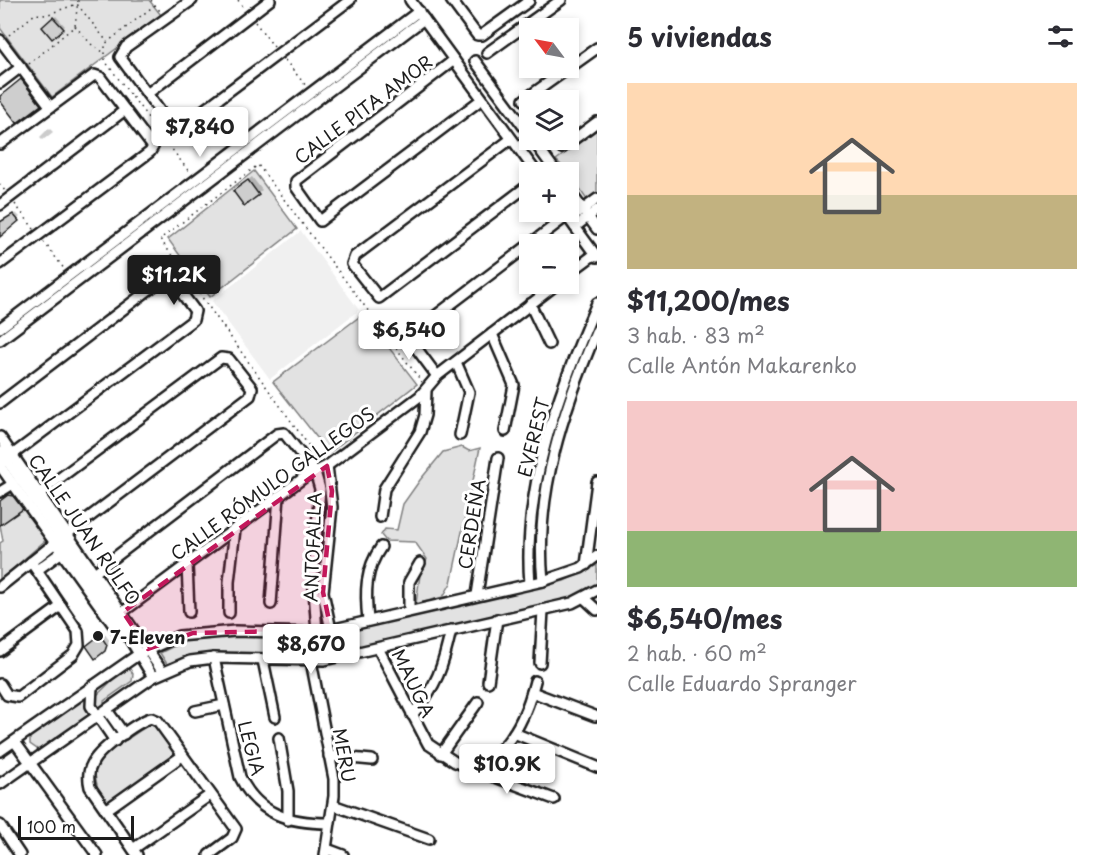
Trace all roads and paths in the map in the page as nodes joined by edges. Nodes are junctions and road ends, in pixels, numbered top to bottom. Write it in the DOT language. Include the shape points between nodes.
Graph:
graph roads {
  1 [pos="78,0"];
  2 [pos="151,0"];
  3 [pos="192,0"];
  4 [pos="270,0"];
  5 [pos="350,0"];
  6 [pos="410,0"];
  7 [pos="451,0"];
  8 [pos="561,0"];
  9 [pos="529,1"];
  10 [pos="77,4"];
  11 [pos="155,5"];
  12 [pos="421,15"];
  13 [pos="166,19"];
  14 [pos="75,26"];
  15 [pos="0,41"];
  16 [pos="105,44"];
  17 [pos="597,48"];
  18 [pos="104,52"];
  19 [pos="487,53"];
  20 [pos="454,60"];
  21 [pos="475,61"];
  22 [pos="22,68"];
  23 [pos="0,83"];
  24 [pos="538,90"];
  25 [pos="147,94"];
  26 [pos="482,99"];
  27 [pos="50,106"];
  28 [pos="125,110"];
  29 [pos="519,120"];
  30 [pos="597,122"];
  31 [pos="579,135"];
  32 [pos="511,139"];
  33 [pos="0,144"];
  34 [pos="528,162"];
  35 [pos="196,178"];
  36 [pos="202,187"];
  37 [pos="519,192"];
  38 [pos="597,199"];
  39 [pos="206,204"];
  40 [pos="579,204"];
  41 [pos="0,205"];
  42 [pos="597,210"];
  43 [pos="586,213"];
  44 [pos="579,215"];
  45 [pos="564,222"];
  46 [pos="572,222"];
  47 [pos="597,229"];
  48 [pos="596,255"];
  49 [pos="0,264"];
  50 [pos="579,267"];
  51 [pos="544,294"];
  52 [pos="597,303"];
  53 [pos="530,304"];
  54 [pos="0,328"];
  55 [pos="597,330"];
  56 [pos="492,334"];
  57 [pos="0,340"];
  58 [pos="549,344"];
  59 [pos="456,362"];
  60 [pos="437,376"];
  61 [pos="426,391"];
  62 [pos="0,403"];
  63 [pos="505,431"];
  64 [pos="460,435"];
  65 [pos="1,446"];
  66 [pos="498,458"];
  67 [pos="5,461"];
  68 [pos="321,469"];
  69 [pos="597,482"];
  70 [pos="13,484"];
  71 [pos="0,492"];
  72 [pos="37,496"];
  73 [pos="279,496"];
  74 [pos="380,517"];
  75 [pos="235,529"];
  76 [pos="61,538"];
  77 [pos="68,547"];
  78 [pos="381,547"];
  79 [pos="597,556"];
  80 [pos="420,563"];
  81 [pos="187,564"];
  82 [pos="586,565"];
  83 [pos="34,566"];
  84 [pos="92,575"];
  85 [pos="543,581"];
  86 [pos="530,584"];
  87 [pos="0,588"];
  88 [pos="597,590"];
  89 [pos="477,595"];
  90 [pos="584,598"];
  91 [pos="271,604"];
  92 [pos="61,606"];
  93 [pos="409,610"];
  94 [pos="543,610"];
  95 [pos="597,610"];
  96 [pos="189,612"];
  97 [pos="229,613"];
  98 [pos="120,614"];
  99 [pos="497,619"];
  100 [pos="368,620"];
  101 [pos="331,630"];
  102 [pos="451,630"];
  103 [pos="131,632"];
  104 [pos="317,633"];
  105 [pos="378,648"];
  106 [pos="0,651"];
  107 [pos="143,651"];
  108 [pos="214,657"];
  109 [pos="263,660"];
  110 [pos="311,661"];
  111 [pos="540,663"];
  112 [pos="162,671"];
  113 [pos="153,677"];
  114 [pos="535,681"];
  115 [pos="488,682"];
  116 [pos="0,684"];
  117 [pos="92,686"];
  118 [pos="532,692"];
  119 [pos="478,702"];
  120 [pos="224,705"];
  121 [pos="107,710"];
  122 [pos="195,711"];
  123 [pos="412,715"];
  124 [pos="595,716"];
  125 [pos="98,717"];
  126 [pos="276,717"];
  127 [pos="514,733"];
  128 [pos="124,734"];
  129 [pos="279,738"];
  130 [pos="115,741"];
  131 [pos="15,742"];
  132 [pos="0,751"];
  133 [pos="441,754"];
  134 [pos="182,756"];
  135 [pos="329,756"];
  136 [pos="372,760"];
  137 [pos="30,764"];
  138 [pos="470,766"];
  139 [pos="597,767"];
  140 [pos="0,784"];
  141 [pos="210,795"];
  142 [pos="554,799"];
  143 [pos="333,805"];
  144 [pos="106,810"];
  145 [pos="288,820"];
  146 [pos="329,823"];
  147 [pos="0,825"];
  148 [pos="429,839"];
  149 [pos="135,852"];
  150 [pos="326,852"];
  151 [pos="95,854"];
  152 [pos="20,855"];
  153 [pos="209,855"];
  154 [pos="343,855"];
  1 -- 10 [label="path"];
  2 -- 11 [label="path"];
  3 -- 13 [label="street"];
  4 -- 25 [label="street"];
  5 -- 25 [label="street" via="180,129 170,125"];
  6 -- 12 [label="street"];
  7 -- 9 [label="street" via="477,35"];
  8 -- 19 [label="street"];
  10 -- 14 [label="path"];
  10 -- 15 [label="path" via="46,15 35,14"];
  10 -- 16 [label="path"];
  11 -- 13 [label="path"];
  11 -- 16 [label="path"];
  12 -- 20 [label="street"];
  12 -- 35 [label="street"];
  12 -- 36 [label="street"];
  13 -- 25 [label="street" via="121,53"];
  14 -- 18 [label="path"];
  14 -- 22 [label="path"];
  15 -- 22 [label="street"];
  16 -- 18 [label="path"];
  17 -- 24 [label="street"];
  18 -- 35 [label="path" via="105,60"];
  20 -- 26 [label="street"];
  20 -- 26 [label="street, CALLE PITA AMOR" via="298,178 295,186 320,222"];
  21 -- 29 [label="street"];
  22 -- 23 [label="street"];
  22 -- 27 [label="street"];
  26 -- 32 [label="street"];
  27 -- 28 [label="street" via="94,75 100,77"];
  27 -- 33 [label="street"];
  28 -- 41 [label="street"];
  28 -- 49 [label="street" via="152,144 150,152"];
  30 -- 31 [label="street"];
  32 -- 34 [label="street"];
  32 -- 37 [label="street" via="352,259 352,264 380,298"];
  35 -- 36 [label="street"];
  35 -- 54 [label="street"];
  36 -- 39 [label="path" via="205,193 201,197"];
  36 -- 57 [label="street"];
  38 -- 43 [label="street"];
  39 -- 61 [label="path" via="258,165 418,374"];
  39 -- 68 [label="path" via="160,239 318,455"];
  40 -- 43 [label="street"];
  42 -- 43 [label="street"];
  43 -- 44 [label="street"];
  43 -- 47 [label="street"];
  45 -- 60 [label="street" via="410,337"];
  46 -- 48 [label="street"];
  48 -- 50 [label="street"];
  51 -- 53 [label="street, CALLE RÓMULO GALLEGOS"];
  52 -- 86 [label="street, EVEREST" via="546,437 528,542"];
  53 -- 56 [label="street, CALLE RÓMULO GALLEGOS"];
  53 -- 58 [label="street"];
  55 -- 85 [label="street, EVEREST" via="556,440 540,537"];
  56 -- 59 [label="street, CALLE RÓMULO GALLEGOS"];
  56 -- 63 [label="street" via="514,385"];
  59 -- 60 [label="street, CALLE RÓMULO GALLEGOS"];
  59 -- 64 [label="street" via="470,392"];
  60 -- 61 [label="street, CALLE RÓMULO GALLEGOS"];
  61 -- 68 [label="street, CALLE RÓMULO GALLEGOS"];
  61 -- 74 [label="street" via="420,432 384,489"];
  62 -- 67 [label="street" via="163,279 172,280 195,311 193,320"];
  65 -- 67 [label="street, CALLE JUAN RULFO"];
  66 -- 89 [label="street, CERDEÑA"];
  67 -- 70 [label="street, CALLE JUAN RULFO"];
  67 -- 72 [label="street, CALLE JUAN RULFO"];
  68 -- 73 [label="street, CALLE RÓMULO GALLEGOS"];
  68 -- 84 [label="street" via="287,435 277,434"];
  68 -- 101 [label="street, ANTOFALLA" via="332,507 323,592"];
  68 -- 104 [label="street, ANTOFALLA" via="313,575"];
  69 -- 82 [label="street"];
  70 -- 71 [label="street"];
  70 -- 76 [label="street, CALLE JUAN RULFO"];
  72 -- 76 [label="street, CALLE JUAN RULFO"];
  72 -- 76 [label="street" via="221,358 229,359 252,388 250,396"];
  73 -- 75 [label="street, CALLE RÓMULO GALLEGOS"];
  73 -- 91 [label="street"];
  75 -- 81 [label="street, CALLE RÓMULO GALLEGOS"];
  75 -- 97 [label="street"];
  76 -- 77 [label="street, CALLE JUAN RULFO"];
  76 -- 77 [label="street, CALLE JUAN RULFO"];
  76 -- 83 [label="street"];
  77 -- 83 [label="street"];
  77 -- 84 [label="street, CALLE JUAN RULFO"];
  77 -- 103 [label="street, CALLE JUAN RULFO" via="117,630"];
  78 -- 100 [label="street" via="365,587"];
  79 -- 82 [label="street"];
  80 -- 93 [label="street" via="409,582"];
  81 -- 96 [label="street"];
  81 -- 98 [label="street, CALLE RÓMULO GALLEGOS"];
  82 -- 85 [label="street"];
  83 -- 87 [label="street"];
  83 -- 92 [label="street"];
  84 -- 98 [label="street, CALLE JUAN RULFO"];
  85 -- 86 [label="street"];
  86 -- 89 [label="street"];
  88 -- 90 [label="street"];
  89 -- 93 [label="street"];
  90 -- 94 [label="street"];
  90 -- 95 [label="street"];
  92 -- 106 [label="street"];
  92 -- 116 [label="street" via="80,639 74,655 18,697 7,695"];
  93 -- 100 [label="street"];
  94 -- 99 [label="street"];
  94 -- 111 [label="street"];
  98 -- 103 [label="street, CALLE JUAN RULFO"];
  99 -- 102 [label="street"];
  99 -- 115 [label="street"];
  100 -- 101 [label="street"];
  101 -- 104 [label="street"];
  102 -- 105 [label="street"];
  102 -- 123 [label="street" via="442,670"];
  103 -- 107 [label="street, CALLE JUAN RULFO"];
  104 -- 107 [label="street" via="193,633"];
  105 -- 110 [label="street"];
  105 -- 123 [label="street, MAUGA"];
  107 -- 112 [label="street, CALLE JUAN RULFO"];
  107 -- 113 [label="street, CALLE JUAN RULFO"];
  107 -- 117 [label="street"];
  108 -- 109 [label="street"];
  108 -- 112 [label="street"];
  108 -- 120 [label="street, LEGIA"];
  109 -- 110 [label="street"];
  109 -- 126 [label="street"];
  110 -- 135 [label="street, MERU"];
  112 -- 113 [label="street"];
  113 -- 121 [label="street"];
  114 -- 118 [label="street"];
  117 -- 125 [label="street" via="91,706"];
  117 -- 131 [label="street"];
  118 -- 124 [label="street"];
  118 -- 127 [label="street"];
  119 -- 133 [label="street"];
  120 -- 122 [label="street"];
  120 -- 145 [label="street, LEGIA" via="243,784 262,807"];
  121 -- 125 [label="street"];
  121 -- 128 [label="street"];
  123 -- 133 [label="street, MAUGA" via="428,744"];
  125 -- 130 [label="street"];
  125 -- 137 [label="street"];
  127 -- 138 [label="street" via="492,759"];
  127 -- 139 [label="street"];
  128 -- 130 [label="street"];
  128 -- 134 [label="street" via="154,718"];
  129 -- 145 [label="street" via="288,791"];
  130 -- 144 [label="street" via="99,754 90,769 90,787"];
  131 -- 132 [label="street"];
  131 -- 137 [label="street"];
  133 -- 138 [label="street"];
  134 -- 141 [label="street"];
  134 -- 144 [label="street"];
  135 -- 136 [label="street"];
  135 -- 143 [label="street, MERU" via="334,779"];
  137 -- 140 [label="street"];
  137 -- 151 [label="street"];
  138 -- 142 [label="street"];
  141 -- 149 [label="street"];
  141 -- 153 [label="street" via="236,833"];
  143 -- 146 [label="street, MERU"];
  143 -- 148 [label="street"];
  144 -- 149 [label="street"];
  145 -- 146 [label="street, LEGIA"];
  146 -- 150 [label="street, MERU"];
  147 -- 152 [label="street"];
  150 -- 154 [label="street"];
}
